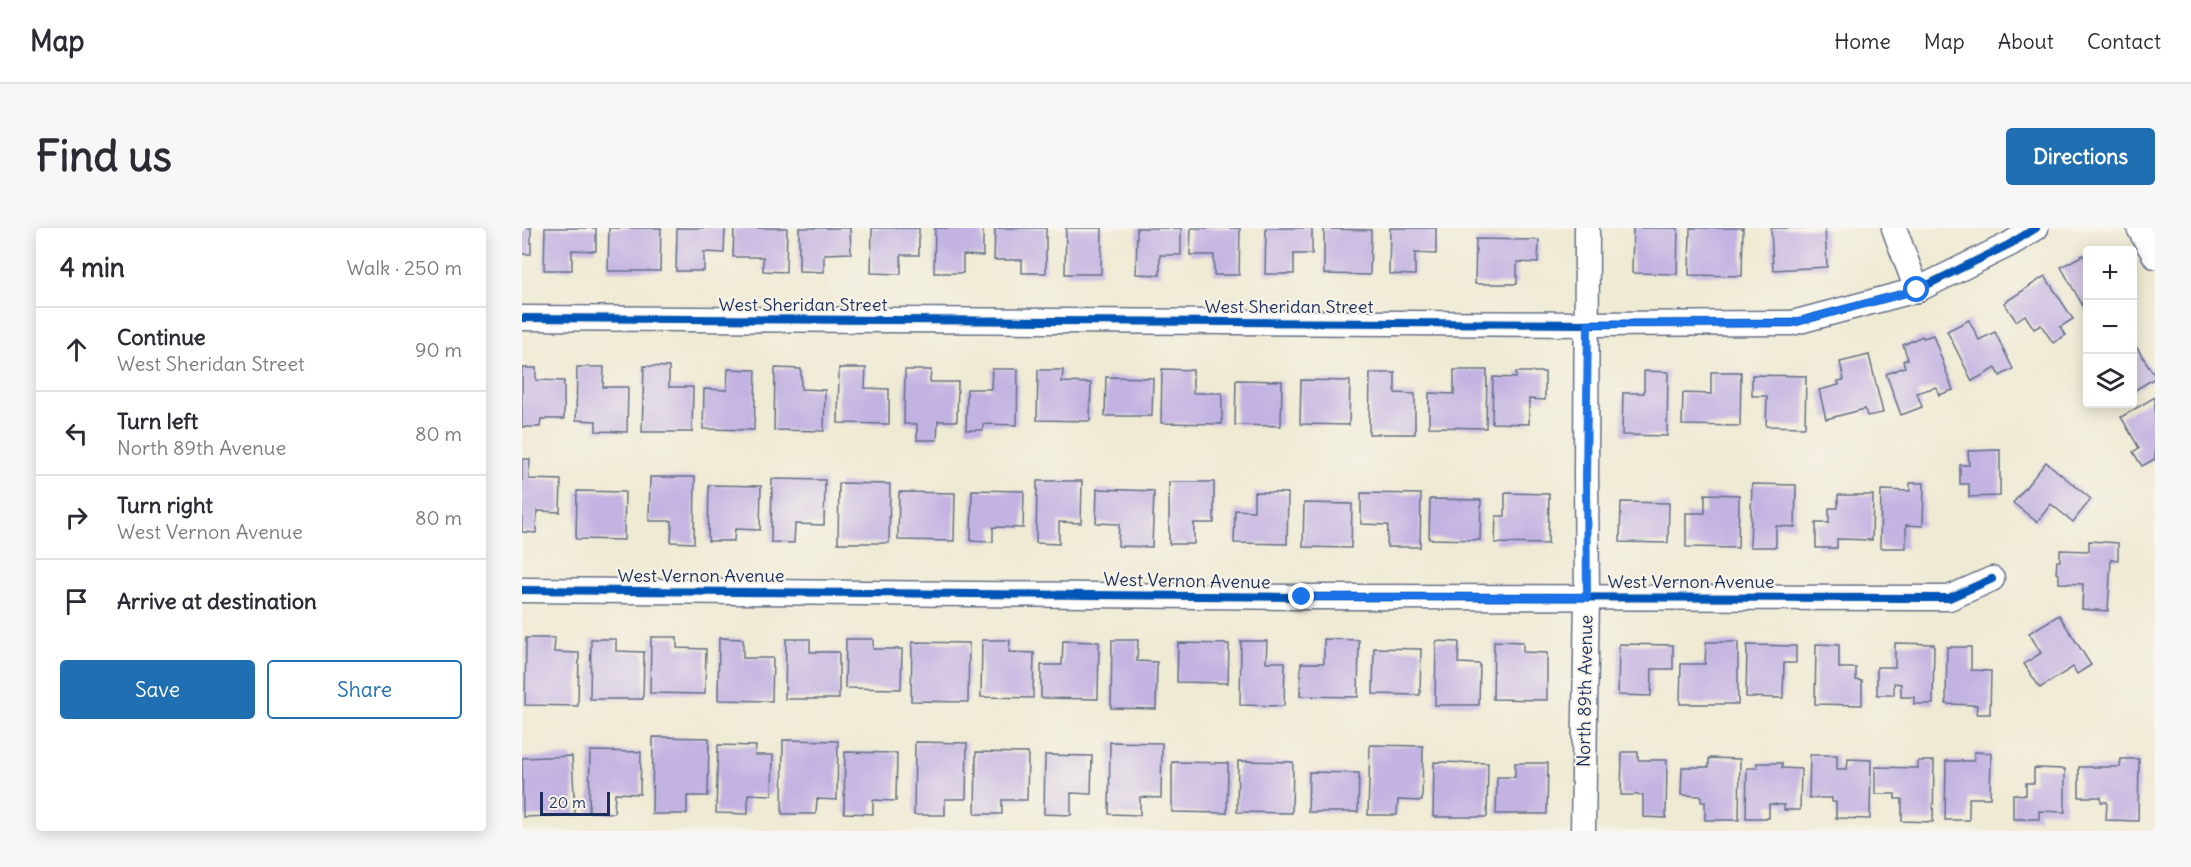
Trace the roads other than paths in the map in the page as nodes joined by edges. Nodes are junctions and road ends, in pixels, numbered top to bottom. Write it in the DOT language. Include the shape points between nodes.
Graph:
graph roads {
  1 [pos="1587,228"];
  2 [pos="1894,228"];
  3 [pos="2036,228"];
  4 [pos="2139,228"];
  5 [pos="2155,256"];
  6 [pos="1917,290"];
  7 [pos="522,318"];
  8 [pos="1588,324"];
  9 [pos="1992,579"];
  10 [pos="522,590"];
  11 [pos="1587,597"];
  12 [pos="1583,831"];
  1 -- 8 [label="street, North 89th Avenue"];
  2 -- 6 [label="street"];
  3 -- 6 [label="street, West Sheridan Street"];
  4 -- 5 [label="street"];
  6 -- 8 [label="street, West Sheridan Street" via="1792,323"];
  7 -- 8 [label="street, West Sheridan Street"];
  8 -- 11 [label="street, North 89th Avenue"];
  9 -- 11 [label="street, West Vernon Avenue" via="1949,598"];
  10 -- 11 [label="street, West Vernon Avenue"];
  11 -- 12 [label="street, North 89th Avenue"];
}
